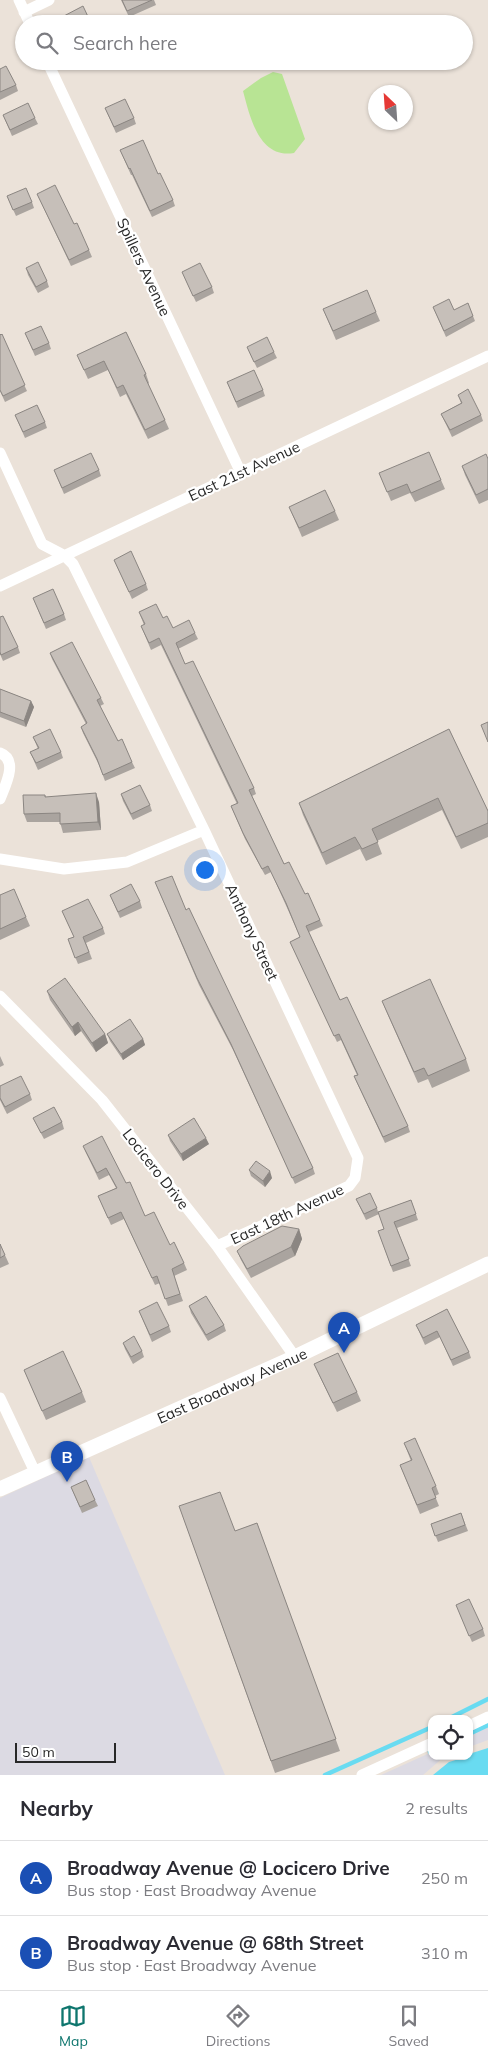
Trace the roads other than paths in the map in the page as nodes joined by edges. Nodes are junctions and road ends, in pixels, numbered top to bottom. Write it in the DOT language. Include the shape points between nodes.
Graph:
graph roads {
  1 [pos="19,0"];
  2 [pos="49,0"];
  3 [pos="24,12"];
  4 [pos="26,15"];
  5 [pos="52,70"];
  6 [pos="488,356"];
  7 [pos="0,453"];
  8 [pos="241,473"];
  9 [pos="65,556"];
  10 [pos="0,586"];
  11 [pos="0,753"];
  12 [pos="0,799"];
  13 [pos="204,830"];
  14 [pos="0,859"];
  15 [pos="0,996"];
  16 [pos="355,1178"];
  17 [pos="217,1246"];
  18 [pos="488,1264"];
  19 [pos="295,1357"];
  20 [pos="0,1398"];
  21 [pos="35,1472"];
  22 [pos="0,1489"];
  23 [pos="488,1717"];
  24 [pos="473,1724"];
  25 [pos="428,1745"];
  26 [pos="362,1775"];
  1 -- 3 [label="street"];
  2 -- 3 [label="street"];
  3 -- 4 [label="street"];
  5 -- 8 [label="street, Spillers Avenue"];
  6 -- 8 [label="street, East 21st Avenue"];
  7 -- 9 [label="street" via="42,544"];
  8 -- 9 [label="street, East 21st Avenue"];
  9 -- 10 [label="street, East 21st Avenue"];
  9 -- 13 [label="street, Anthony Street" via="73,564"];
  11 -- 12 [label="street" via="10,762 10,771"];
  13 -- 14 [label="street" via="127,862 64,869"];
  13 -- 16 [label="street, Anthony Street" via="358,1158"];
  15 -- 17 [label="street, Locicero Drive" via="102,1100"];
  16 -- 17 [label="street, East 18th Avenue" via="348,1186"];
  17 -- 19 [label="street, Locicero Drive"];
  18 -- 19 [label="main road, East Broadway Avenue"];
  19 -- 21 [label="main road, East Broadway Avenue"];
  20 -- 21 [label="street"];
  21 -- 22 [label="main road, East Broadway Avenue"];
  23 -- 24 [label="street"];
  25 -- 26 [label="street"];
}
